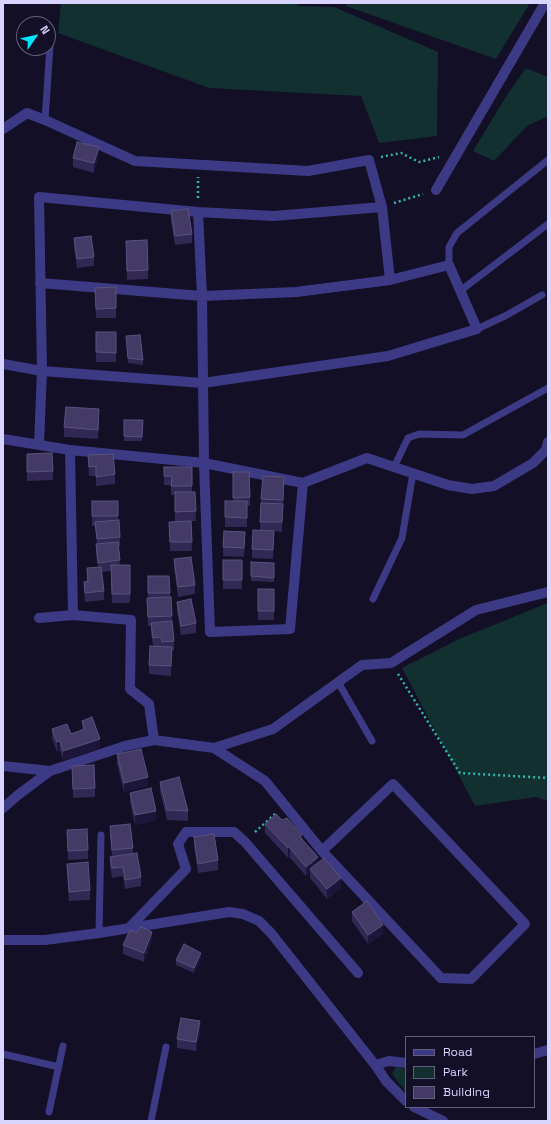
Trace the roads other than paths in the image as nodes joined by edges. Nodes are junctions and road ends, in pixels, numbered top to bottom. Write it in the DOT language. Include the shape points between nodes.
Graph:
graph roads {
  1 [pos="545,3"];
  2 [pos="49,56"];
  3 [pos="45,120"];
  4 [pos="3,129"];
  5 [pos="548,160"];
  6 [pos="436,190"];
  7 [pos="382,207"];
  8 [pos="198,212"];
  9 [pos="548,224"];
  10 [pos="449,265"];
  11 [pos="390,280"];
  12 [pos="40,283"];
  13 [pos="460,292"];
  14 [pos="542,295"];
  15 [pos="202,296"];
  16 [pos="477,329"];
  17 [pos="3,364"];
  18 [pos="42,371"];
  19 [pos="203,383"];
  20 [pos="548,388"];
  21 [pos="3,439"];
  22 [pos="548,442"];
  23 [pos="39,444"];
  24 [pos="70,450"];
  25 [pos="204,463"];
  26 [pos="394,467"];
  27 [pos="413,473"];
  28 [pos="303,483"];
  29 [pos="548,592"];
  30 [pos="373,599"];
  31 [pos="73,616"];
  32 [pos="40,618"];
  33 [pos="338,682"];
  34 [pos="154,740"];
  35 [pos="372,741"];
  36 [pos="214,748"];
  37 [pos="3,766"];
  38 [pos="50,771"];
  39 [pos="3,808"];
  40 [pos="101,835"];
  41 [pos="322,851"];
  42 [pos="130,927"];
  43 [pos="100,933"];
  44 [pos="3,940"];
  45 [pos="358,973"];
  46 [pos="63,1046"];
  47 [pos="166,1047"];
  48 [pos="548,1050"];
  49 [pos="3,1054"];
  50 [pos="535,1054"];
  51 [pos="405,1063"];
  52 [pos="59,1066"];
  53 [pos="376,1066"];
  54 [pos="405,1100"];
  55 [pos="416,1108"];
  56 [pos="49,1112"];
  57 [pos="150,1121"];
  58 [pos="443,1121"];
  1 -- 6 [label="street"];
  2 -- 3 [label="lane"];
  3 -- 4 [label="street" via="27,113"];
  3 -- 7 [label="street" via="135,161 308,171 369,160"];
  5 -- 10 [label="lane" via="457,233 449,246"];
  7 -- 8 [label="street" via="274,216"];
  7 -- 11 [label="street"];
  8 -- 12 [label="street" via="39,197"];
  8 -- 15 [label="street"];
  9 -- 13 [label="lane"];
  10 -- 11 [label="street"];
  10 -- 13 [label="street"];
  11 -- 15 [label="street" via="296,292"];
  12 -- 15 [label="street"];
  12 -- 18 [label="street"];
  13 -- 16 [label="street"];
  14 -- 16 [label="lane"];
  15 -- 19 [label="street"];
  16 -- 19 [label="street" via="388,356"];
  17 -- 18 [label="street"];
  18 -- 19 [label="street"];
  18 -- 23 [label="street"];
  19 -- 25 [label="street"];
  20 -- 26 [label="lane" via="463,435 419,434 408,438"];
  21 -- 23 [label="street"];
  22 -- 27 [label="street" via="546,450 533,463 494,486 472,488 448,485"];
  23 -- 24 [label="street"];
  24 -- 25 [label="street"];
  24 -- 31 [label="street"];
  25 -- 28 [label="street"];
  25 -- 28 [label="street" via="210,632 290,629"];
  26 -- 27 [label="street"];
  26 -- 28 [label="street" via="367,458"];
  27 -- 30 [label="lane" via="402,538"];
  29 -- 33 [label="street" via="476,610 391,663 362,665"];
  31 -- 32 [label="street"];
  31 -- 34 [label="street" via="130,620 130,689 149,704"];
  33 -- 35 [label="lane"];
  33 -- 36 [label="street" via="273,729"];
  34 -- 36 [label="street"];
  34 -- 38 [label="street" via="125,746"];
  36 -- 41 [label="street" via="265,781"];
  37 -- 38 [label="street"];
  38 -- 39 [label="street"];
  40 -- 43 [label="lane"];
  41 -- 41 [label="street" via="441,978 471,979 525,924 394,784"];
  42 -- 43 [label="street"];
  42 -- 45 [label="street" via="186,869 178,844 186,832 234,832"];
  42 -- 53 [label="street" via="229,912 243,914 259,921 272,933"];
  43 -- 44 [label="street" via="45,940"];
  46 -- 52 [label="lane"];
  47 -- 57 [label="lane"];
  48 -- 50 [label="street"];
  49 -- 52 [label="lane"];
  51 -- 53 [label="street" via="389,1061"];
  52 -- 56 [label="lane"];
  53 -- 54 [label="street" via="386,1081"];
  55 -- 58 [label="street"];
}
